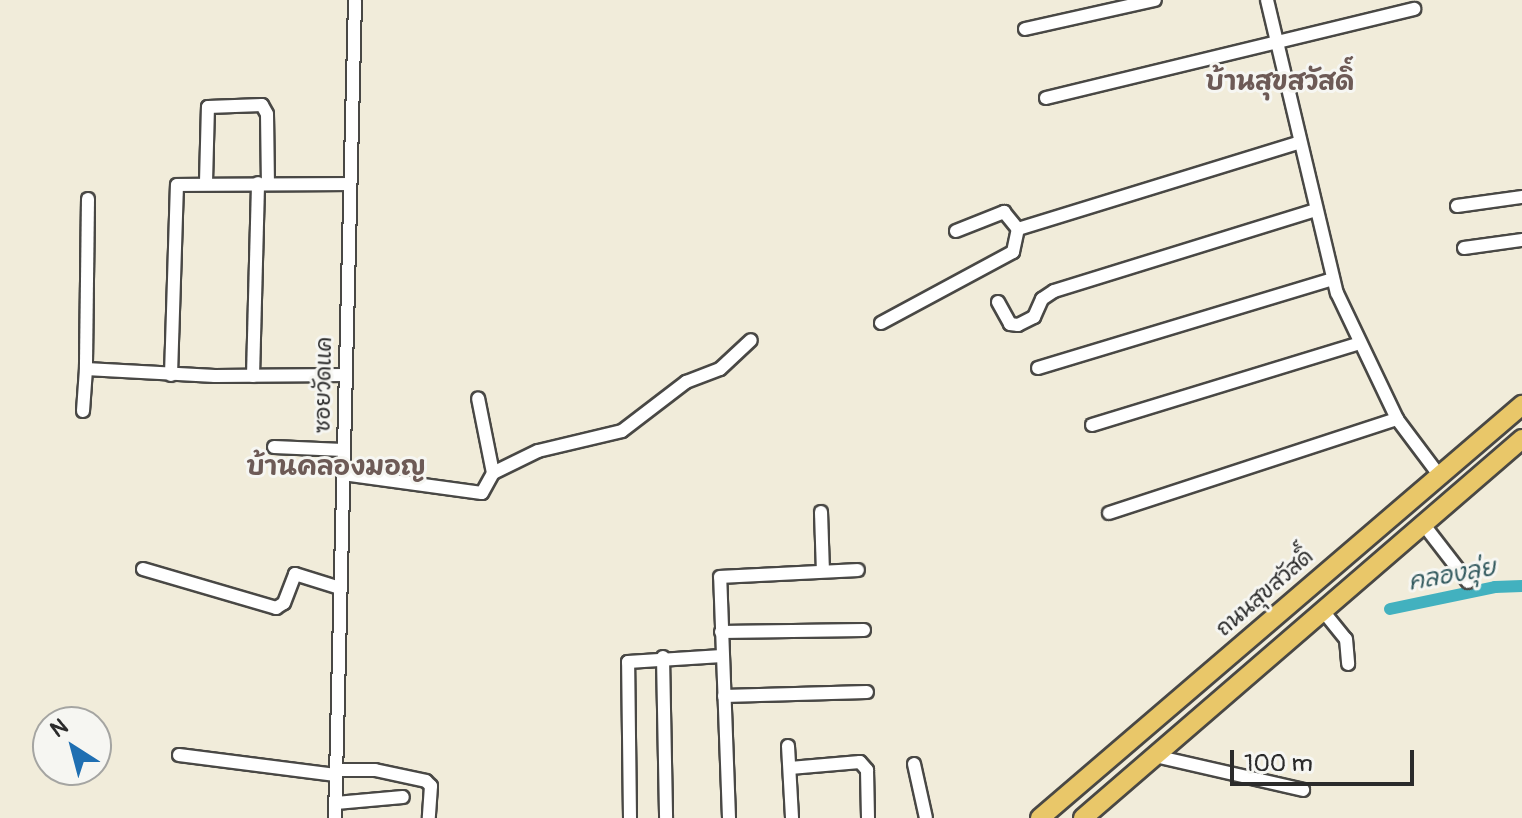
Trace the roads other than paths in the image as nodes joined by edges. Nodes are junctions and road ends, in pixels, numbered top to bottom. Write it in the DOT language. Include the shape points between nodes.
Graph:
graph roads {
  1 [pos="355,0"];
  2 [pos="1155,0"];
  3 [pos="1267,0"];
  4 [pos="1414,9"];
  5 [pos="1025,29"];
  6 [pos="1277,44"];
  7 [pos="1046,98"];
  8 [pos="1300,142"];
  9 [pos="206,182"];
  10 [pos="263,183"];
  11 [pos="347,184"];
  12 [pos="1522,197"];
  13 [pos="88,199"];
  14 [pos="1457,206"];
  15 [pos="1316,210"];
  16 [pos="1018,229"];
  17 [pos="956,231"];
  18 [pos="1522,240"];
  19 [pos="1464,248"];
  20 [pos="1333,279"];
  21 [pos="998,302"];
  22 [pos="881,323"];
  23 [pos="751,340"];
  24 [pos="1360,343"];
  25 [pos="1038,368"];
  26 [pos="86,369"];
  27 [pos="171,375"];
  28 [pos="345,375"];
  29 [pos="253,376"];
  30 [pos="478,398"];
  31 [pos="1522,405"];
  32 [pos="83,411"];
  33 [pos="1397,419"];
  34 [pos="1092,425"];
  35 [pos="1522,439"];
  36 [pos="274,447"];
  37 [pos="343,450"];
  38 [pos="493,473"];
  39 [pos="343,474"];
  40 [pos="1439,475"];
  41 [pos="821,512"];
  42 [pos="1109,513"];
  43 [pos="1424,525"];
  44 [pos="143,569"];
  45 [pos="858,570"];
  46 [pos="823,571"];
  47 [pos="1468,582"];
  48 [pos="340,588"];
  49 [pos="1323,611"];
  50 [pos="864,630"];
  51 [pos="721,632"];
  52 [pos="722,656"];
  53 [pos="663,657"];
  54 [pos="1348,664"];
  55 [pos="867,692"];
  56 [pos="724,696"];
  57 [pos="788,746"];
  58 [pos="179,755"];
  59 [pos="1155,756"];
  60 [pos="914,764"];
  61 [pos="790,768"];
  62 [pos="336,772"];
  63 [pos="1303,790"];
  64 [pos="403,797"];
  65 [pos="336,803"];
  66 [pos="335,818"];
  67 [pos="429,818"];
  68 [pos="630,818"];
  69 [pos="666,818"];
  70 [pos="729,818"];
  71 [pos="792,818"];
  72 [pos="868,818"];
  73 [pos="926,818"];
  74 [pos="1040,818"];
  75 [pos="1083,818"];
  1 -- 11 [label="street, ซอยวัดแค"];
  2 -- 5 [label="street"];
  3 -- 6 [label="street"];
  4 -- 6 [label="street"];
  6 -- 7 [label="street"];
  6 -- 8 [label="street"];
  8 -- 15 [label="street"];
  8 -- 16 [label="street"];
  9 -- 10 [label="street"];
  9 -- 10 [label="street" via="208,107 262,105 267,114"];
  9 -- 27 [label="street" via="177,185"];
  10 -- 11 [label="street"];
  10 -- 29 [label="street"];
  11 -- 28 [label="street, ซอยวัดแค"];
  12 -- 14 [label="street"];
  13 -- 26 [label="street"];
  15 -- 20 [label="street"];
  15 -- 21 [label="street" via="1054,291 1042,299 1034,317 1018,325 1010,324"];
  16 -- 17 [label="street" via="1004,212"];
  16 -- 22 [label="street" via="1013,252"];
  18 -- 19 [label="street"];
  20 -- 24 [label="street"];
  20 -- 25 [label="street"];
  23 -- 38 [label="street" via="720,369 686,382 622,431 538,451"];
  24 -- 33 [label="street"];
  24 -- 34 [label="street"];
  26 -- 27 [label="street"];
  26 -- 32 [label="street"];
  27 -- 29 [label="street"];
  28 -- 29 [label="street"];
  28 -- 37 [label="street, ซอยวัดแค"];
  30 -- 38 [label="street"];
  31 -- 40 [label="main road, ถนนสุขสวัสดิ์"];
  33 -- 40 [label="street"];
  33 -- 42 [label="street"];
  35 -- 43 [label="main road"];
  36 -- 37 [label="street"];
  37 -- 39 [label="street, ซอยวัดแค"];
  38 -- 39 [label="street" via="487,489 472,495"];
  39 -- 48 [label="street, ซอยวัดแค"];
  40 -- 74 [label="main road, ถนนสุขสวัสดิ์"];
  41 -- 46 [label="street"];
  43 -- 47 [label="street"];
  43 -- 49 [label="main road"];
  44 -- 48 [label="street" via="276,608 284,603 295,574"];
  45 -- 46 [label="street"];
  46 -- 51 [label="street" via="720,577"];
  48 -- 62 [label="street, ซอยวัดแค"];
  49 -- 54 [label="street" via="1346,639"];
  49 -- 59 [label="main road"];
  50 -- 51 [label="street"];
  51 -- 52 [label="street"];
  52 -- 53 [label="street"];
  52 -- 56 [label="street"];
  53 -- 68 [label="street" via="632,658 625,670"];
  53 -- 69 [label="street"];
  55 -- 56 [label="street"];
  56 -- 70 [label="street"];
  57 -- 61 [label="street"];
  58 -- 62 [label="street"];
  59 -- 63 [label="street"];
  59 -- 75 [label="main road"];
  60 -- 73 [label="street"];
  61 -- 71 [label="street"];
  61 -- 72 [label="street" via="860,762 867,770"];
  62 -- 65 [label="street, ซอยวัดแค"];
  62 -- 67 [label="street" via="375,770 426,781 431,786"];
  64 -- 65 [label="street"];
  65 -- 66 [label="street, ซอยวัดแค"];
}
